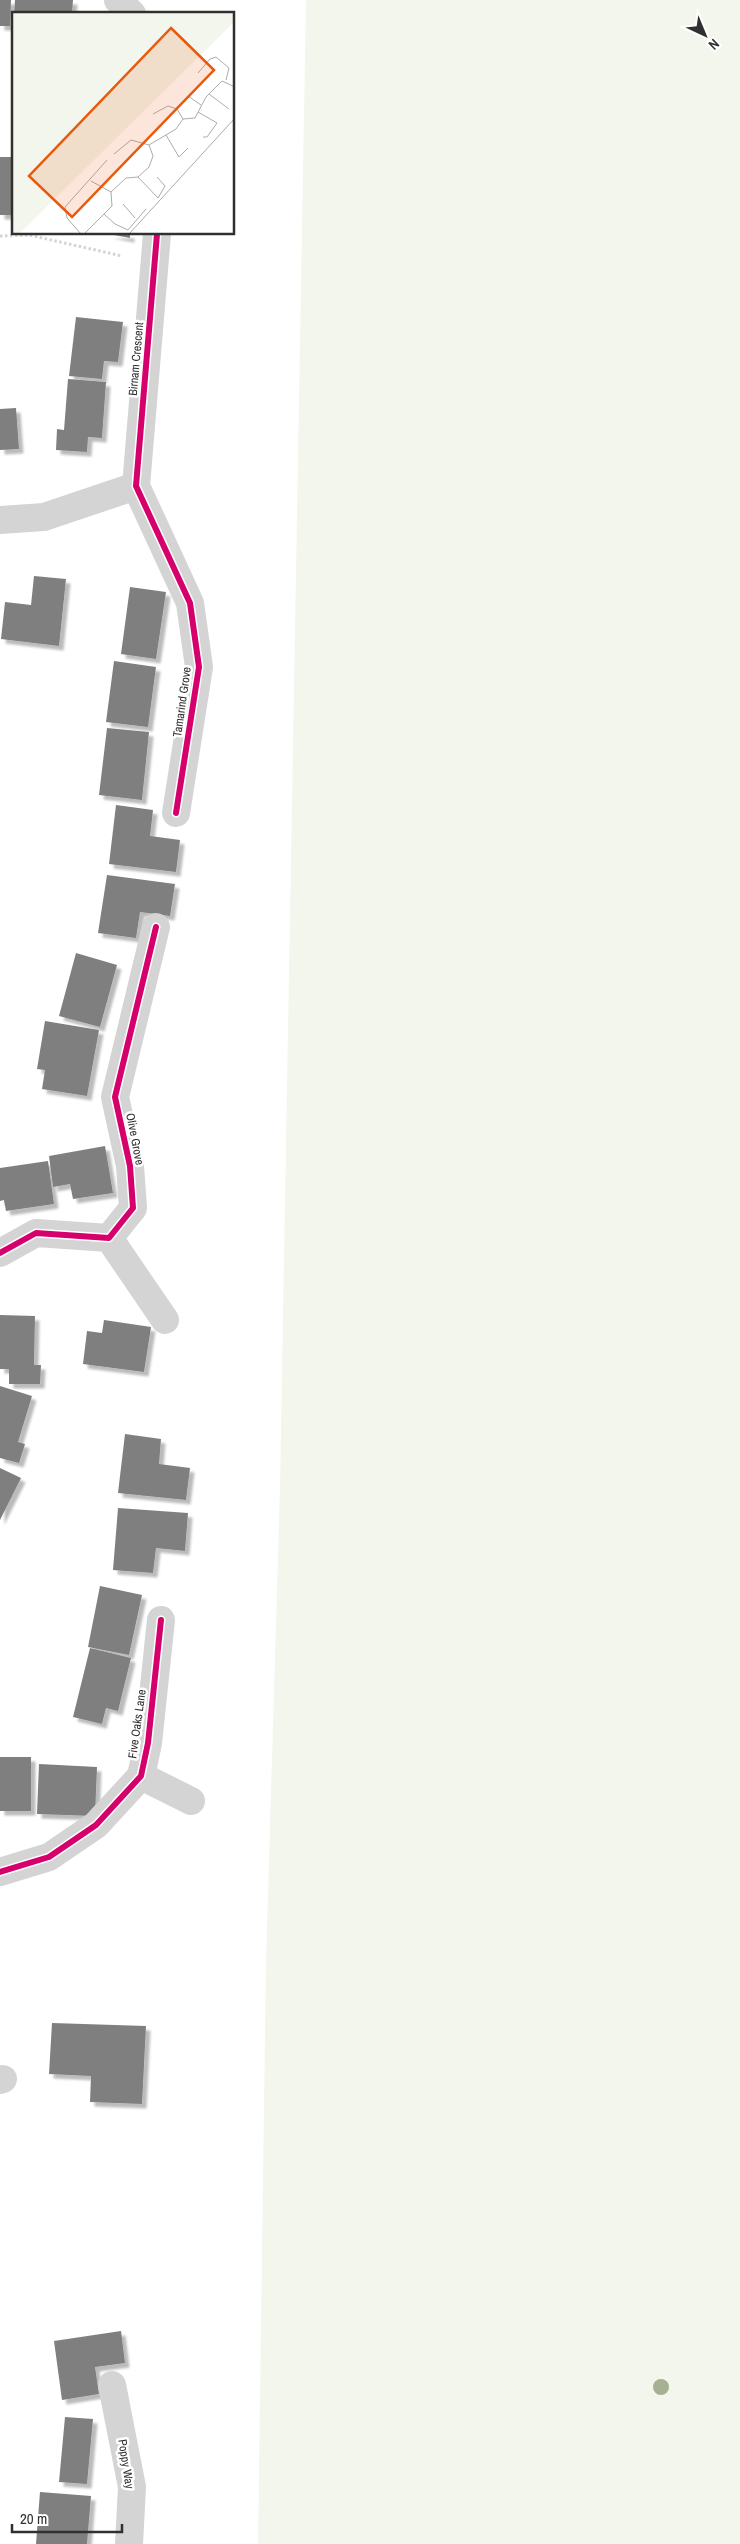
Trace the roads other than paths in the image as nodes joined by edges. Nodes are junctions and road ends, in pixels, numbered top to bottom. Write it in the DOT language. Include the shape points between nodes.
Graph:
graph roads {
  1 [pos="118,0"];
  2 [pos="130,12"];
  3 [pos="157,235"];
  4 [pos="136,486"];
  5 [pos="0,520"];
  6 [pos="176,814"];
  7 [pos="156,927"];
  8 [pos="109,1238"];
  9 [pos="0,1252"];
  10 [pos="165,1320"];
  11 [pos="161,1620"];
  12 [pos="141,1776"];
  13 [pos="190,1801"];
  14 [pos="0,1872"];
  15 [pos="112,2385"];
  16 [pos="129,2544"];
  1 -- 2 [label="street"];
  3 -- 4 [label="street, Birnam Crescent"];
  4 -- 5 [label="street" via="44,517"];
  4 -- 6 [label="street, Tamarind Grove" via="190,603 199,667"];
  7 -- 8 [label="street, Olive Grove" via="115,1097 130,1166 133,1208"];
  8 -- 9 [label="street" via="36,1233"];
  8 -- 10 [label="street"];
  11 -- 12 [label="street, Five Oaks Lane" via="148,1743"];
  12 -- 13 [label="street, Five Oaks Lane"];
  12 -- 14 [label="street, Five Oaks Lane" via="96,1825 49,1857"];
  15 -- 16 [label="street, Poppy Way" via="132,2487"];
}
